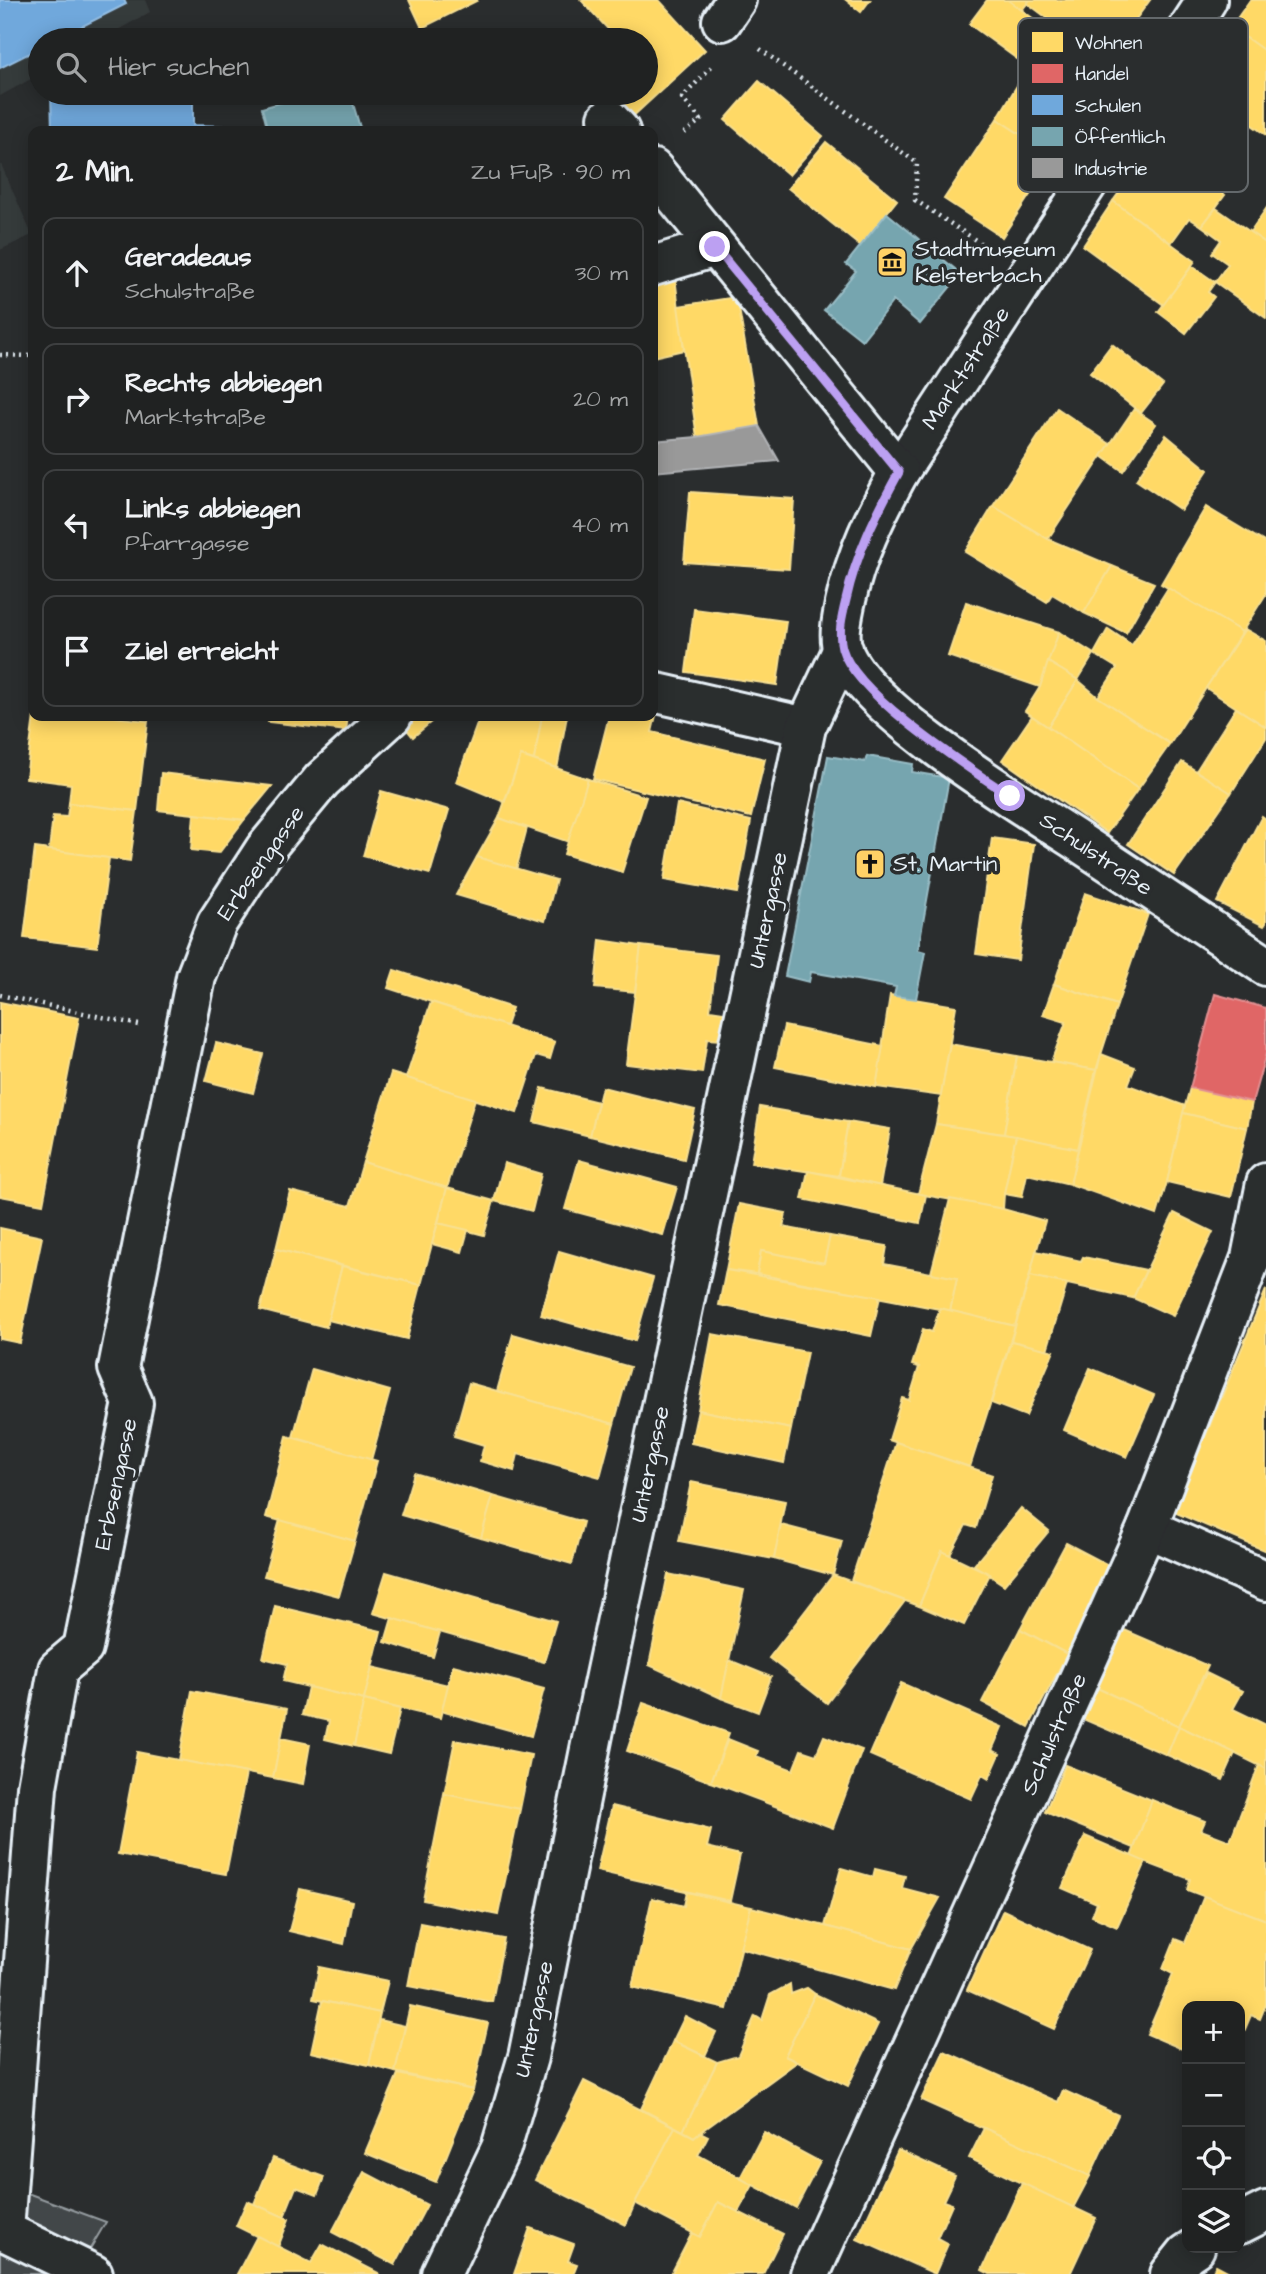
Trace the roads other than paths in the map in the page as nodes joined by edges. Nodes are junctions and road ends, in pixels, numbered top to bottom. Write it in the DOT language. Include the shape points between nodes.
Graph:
graph roads {
  1 [pos="1207,0"];
  2 [pos="1195,18"];
  3 [pos="658,175"];
  4 [pos="1081,192"];
  5 [pos="715,247"];
  6 [pos="658,264"];
  7 [pos="899,472"];
  8 [pos="842,649"];
  9 [pos="658,693"];
  10 [pos="387,721"];
  11 [pos="806,727"];
  12 [pos="1266,966"];
  13 [pos="1266,1182"];
  14 [pos="1147,1528"];
  15 [pos="1266,1581"];
  16 [pos="1266,2211"];
  17 [pos="1245,2222"];
  18 [pos="1188,2253"];
  19 [pos="93,2274"];
  20 [pos="441,2274"];
  21 [pos="810,2274"];
  22 [pos="1170,2274"];
  1 -- 2 [label="street, Marktstraße"];
  3 -- 5 [label="street"];
  4 -- 7 [label="street, Marktstraße"];
  5 -- 6 [label="street"];
  5 -- 7 [label="street"];
  7 -- 8 [label="street, Marktstraße" via="858,553 840,624"];
  8 -- 11 [label="street, Untergasse"];
  8 -- 12 [label="street, Schulstraße" via="872,691 940,748"];
  9 -- 11 [label="street"];
  10 -- 19 [label="street, Erbsengasse" via="322,780 265,849 217,923 196,977 118,1368 133,1403 83,1648 58,1670 37,1787 4,2231"];
  11 -- 20 [label="street, Untergasse" via="528,2057 501,2148"];
  13 -- 14 [label="street, Schulstraße" via="1251,1258"];
  14 -- 15 [label="street"];
  14 -- 21 [label="street, Schulstraße"];
  16 -- 17 [label="street"];
  18 -- 22 [label="street"];
}
